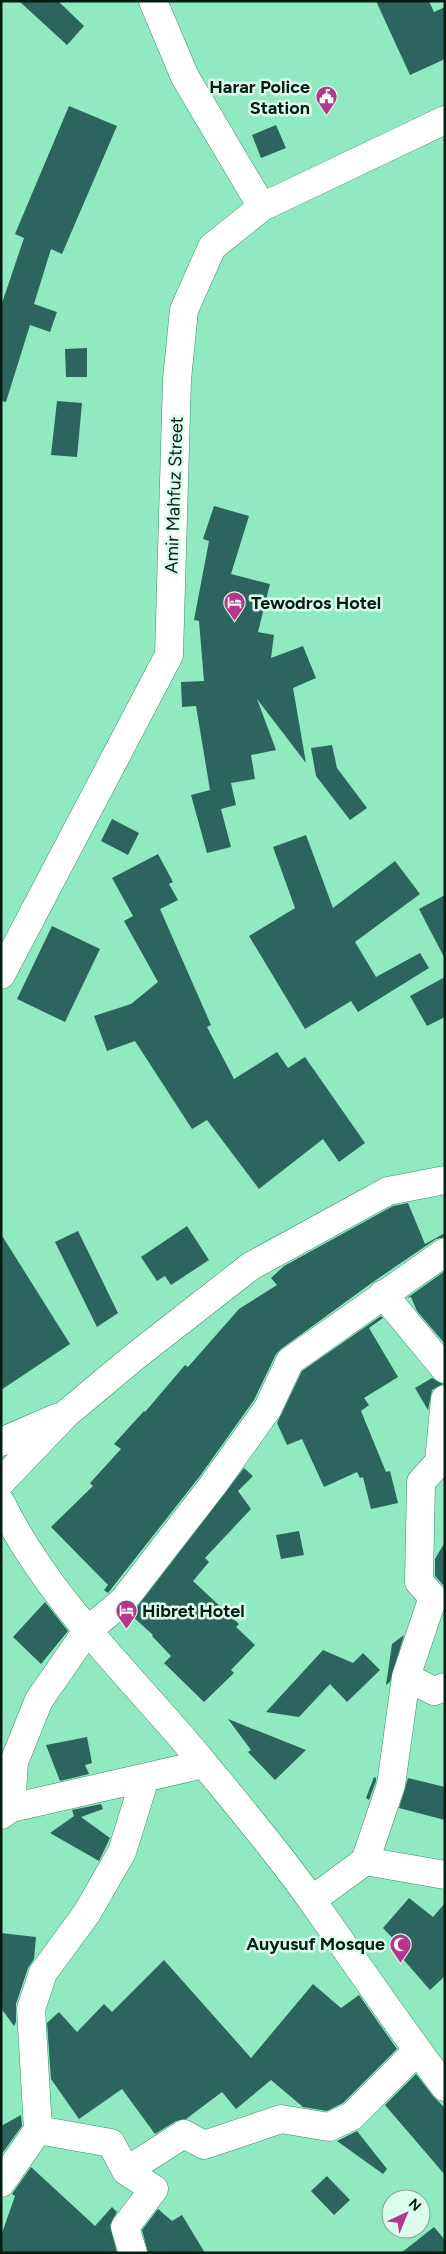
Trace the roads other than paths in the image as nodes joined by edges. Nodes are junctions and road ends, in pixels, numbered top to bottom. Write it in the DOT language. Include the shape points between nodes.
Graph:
graph roads {
  1 [pos="153,1"];
  2 [pos="445,120"];
  3 [pos="262,207"];
  4 [pos="1,975"];
  5 [pos="445,1180"];
  6 [pos="445,1252"];
  7 [pos="384,1294"];
  8 [pos="445,1369"];
  9 [pos="445,1399"];
  10 [pos="66,1414"];
  11 [pos="1,1442"];
  12 [pos="1,1482"];
  13 [pos="1,1503"];
  14 [pos="87,1632"];
  15 [pos="406,1677"];
  16 [pos="445,1687"];
  17 [pos="204,1764"];
  18 [pos="145,1778"];
  19 [pos="6,1811"];
  20 [pos="365,1862"];
  21 [pos="445,1876"];
  22 [pos="312,1900"];
  23 [pos="417,2051"];
  24 [pos="445,2087"];
  25 [pos="38,2130"];
  26 [pos="126,2171"];
  27 [pos="1,2184"];
  28 [pos="133,2253"];
  1 -- 3 [label="street" via="185,77"];
  2 -- 3 [label="street, Amir Mahfuz Street"];
  3 -- 4 [label="street, Amir Mahfuz Street" via="212,248 184,310 177,379 169,655"];
  5 -- 10 [label="street" via="388,1191 251,1266"];
  6 -- 7 [label="street"];
  7 -- 8 [label="street"];
  7 -- 14 [label="street" via="290,1361 268,1408 213,1485 123,1601"];
  9 -- 15 [label="street" via="439,1462 421,1482 419,1582 433,1598"];
  10 -- 11 [label="street"];
  10 -- 12 [label="street"];
  13 -- 14 [label="street" via="15,1530"];
  14 -- 17 [label="street"];
  14 -- 19 [label="street" via="39,1700 14,1762"];
  15 -- 16 [label="street" via="434,1691"];
  15 -- 20 [label="street" via="391,1785"];
  17 -- 18 [label="street"];
  17 -- 22 [label="street"];
  18 -- 19 [label="street"];
  18 -- 25 [label="street" via="122,1852 87,1913 44,1974 31,2009"];
  20 -- 21 [label="street"];
  20 -- 22 [label="street"];
  22 -- 23 [label="street"];
  23 -- 24 [label="street"];
  23 -- 26 [label="street" via="352,2116 329,2127 281,2119 204,2145 184,2134"];
  25 -- 26 [label="street" via="111,2143"];
  25 -- 27 [label="street"];
  26 -- 28 [label="street" via="154,2189 125,2226"];
}
